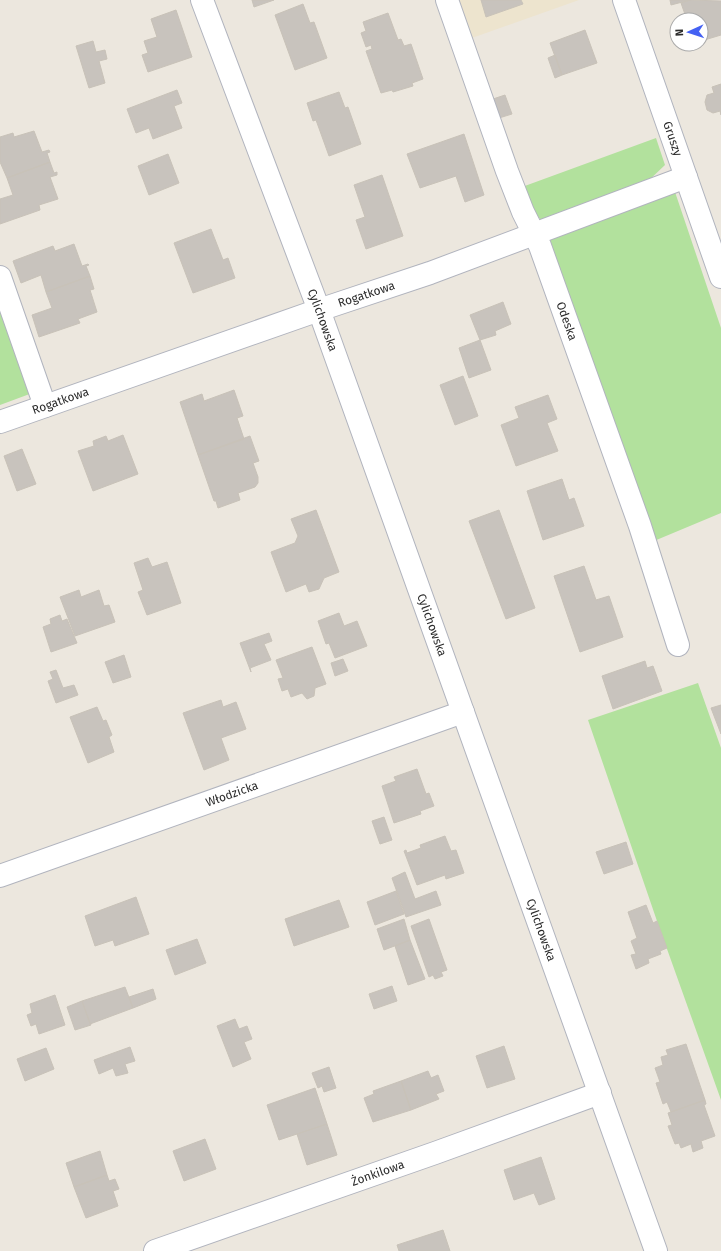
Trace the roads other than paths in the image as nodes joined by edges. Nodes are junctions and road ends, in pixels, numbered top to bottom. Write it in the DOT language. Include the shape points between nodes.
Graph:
graph roads {
  1 [pos="202,0"];
  2 [pos="447,0"];
  3 [pos="624,0"];
  4 [pos="686,177"];
  5 [pos="534,235"];
  6 [pos="0,277"];
  7 [pos="721,277"];
  8 [pos="319,310"];
  9 [pos="45,406"];
  10 [pos="0,422"];
  11 [pos="678,645"];
  12 [pos="463,712"];
  13 [pos="0,876"];
  14 [pos="600,1093"];
  15 [pos="155,1251"];
  16 [pos="656,1251"];
  1 -- 8 [label="street, Cylichowska"];
  2 -- 5 [label="street, Odeska" via="507,171"];
  3 -- 4 [label="street, Gruszy"];
  4 -- 5 [label="street, Rogatkowa"];
  4 -- 7 [label="street, Gruszy"];
  5 -- 8 [label="street, Rogatkowa"];
  5 -- 11 [label="street, Odeska" via="640,526"];
  6 -- 9 [label="street"];
  8 -- 9 [label="street, Rogatkowa"];
  8 -- 12 [label="street, Cylichowska"];
  9 -- 10 [label="street, Rogatkowa"];
  12 -- 13 [label="street, Włodzicka"];
  12 -- 14 [label="street, Cylichowska"];
  14 -- 15 [label="street, Żonkilowa"];
  14 -- 16 [label="street, Cylichowska"];
}
